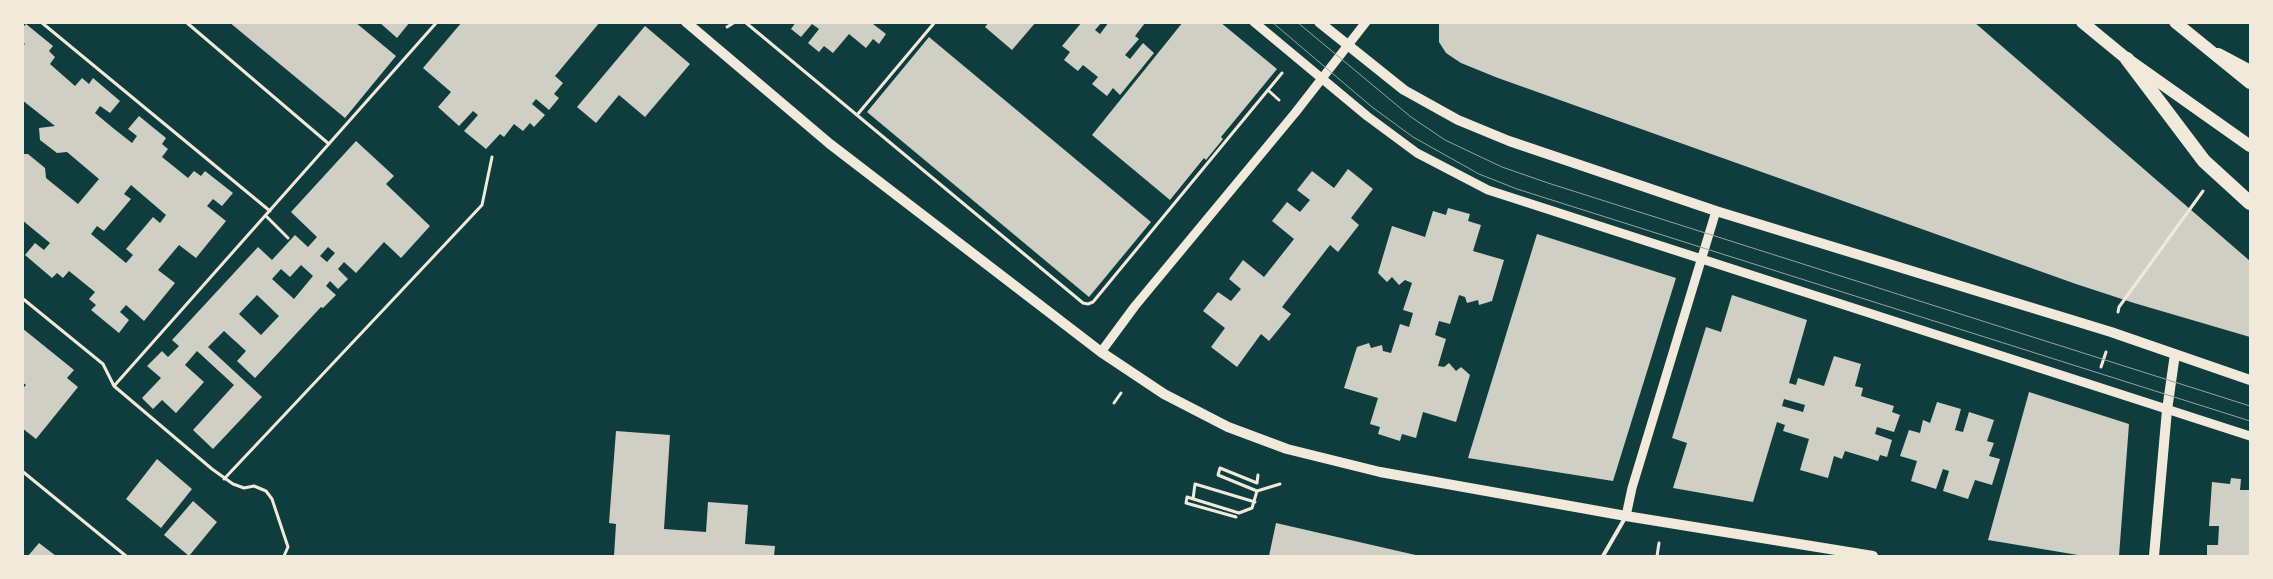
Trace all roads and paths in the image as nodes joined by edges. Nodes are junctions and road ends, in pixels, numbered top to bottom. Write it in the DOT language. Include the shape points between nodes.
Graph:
graph roads {
  1 [pos="41,22"];
  2 [pos="186,22"];
  3 [pos="437,22"];
  4 [pos="745,22"];
  5 [pos="935,22"];
  6 [pos="1254,22"];
  7 [pos="1319,22"];
  8 [pos="1366,22"];
  9 [pos="2082,22"];
  10 [pos="2174,22"];
  11 [pos="693,25"];
  12 [pos="1348,45"];
  13 [pos="2218,55"];
  14 [pos="2127,58"];
  15 [pos="1283,69"];
  16 [pos="2250,72"];
  17 [pos="1322,79"];
  18 [pos="2250,83"];
  19 [pos="857,116"];
  20 [pos="329,144"];
  21 [pos="2250,146"];
  22 [pos="492,157"];
  23 [pos="2205,189"];
  24 [pos="2250,203"];
  25 [pos="270,211"];
  26 [pos="1716,211"];
  27 [pos="266,216"];
  28 [pos="288,238"];
  29 [pos="1701,261"];
  30 [pos="22,298"];
  31 [pos="2111,332"];
  32 [pos="1101,352"];
  33 [pos="2175,354"];
  34 [pos="2250,380"];
  35 [pos="114,386"];
  36 [pos="2094,387"];
  37 [pos="2167,410"];
  38 [pos="2250,436"];
  39 [pos="23,473"];
  40 [pos="1258,475"];
  41 [pos="224,478"];
  42 [pos="1280,484"];
  43 [pos="1257,490"];
  44 [pos="1193,499"];
  45 [pos="1255,502"];
  46 [pos="1230,510"];
  47 [pos="1230,515"];
  48 [pos="1626,516"];
  49 [pos="1236,517"];
  50 [pos="126,556"];
  51 [pos="284,556"];
  52 [pos="1603,556"];
  53 [pos="1873,556"];
  54 [pos="2154,556"];
  1 -- 25 [label="path"];
  2 -- 20 [label="path"];
  3 -- 20 [label="path"];
  4 -- 19 [label="path"];
  5 -- 19 [label="path"];
  6 -- 17 [label="street"];
  7 -- 12 [label="main road"];
  8 -- 12 [label="street"];
  9 -- 14 [label="main road"];
  10 -- 13 [label="main road"];
  11 -- 32 [label="main road" via="718,52 830,144"];
  12 -- 17 [label="street"];
  12 -- 26 [label="main road" via="1404,90 1458,120 1509,141"];
  13 -- 16 [label="highway"];
  13 -- 18 [label="main road"];
  14 -- 21 [label="main road"];
  14 -- 24 [label="highway" via="2204,161"];
  15 -- 19 [label="path" via="1093,302 1088,304"];
  17 -- 29 [label="street" via="1416,153 1462,178 1525,204"];
  17 -- 32 [label="street" via="1135,306"];
  20 -- 25 [label="path"];
  22 -- 41 [label="path" via="482,205"];
  23 -- 31 [label="path" via="2119,307"];
  25 -- 27 [label="path"];
  26 -- 29 [label="street"];
  26 -- 31 [label="main road"];
  27 -- 28 [label="path"];
  27 -- 35 [label="path"];
  29 -- 36 [label="street"];
  29 -- 48 [label="street"];
  30 -- 35 [label="path" via="102,364"];
  31 -- 33 [label="main road"];
  31 -- 36 [label="path"];
  32 -- 48 [label="main road" via="1195,411 1287,449 1380,472"];
  33 -- 34 [label="main road"];
  33 -- 37 [label="main road"];
  35 -- 41 [label="path"];
  36 -- 37 [label="street"];
  37 -- 38 [label="street"];
  37 -- 54 [label="main road"];
  39 -- 50 [label="path"];
  40 -- 43 [label="path" via="1257,483 1220,468 1218,476"];
  41 -- 51 [label="path" via="244,488 254,486 266,491 272,499 288,547"];
  42 -- 43 [label="path"];
  43 -- 45 [label="path"];
  44 -- 45 [label="path" via="1195,484"];
  44 -- 46 [label="path"];
  44 -- 47 [label="path" via="1187,497 1186,503"];
  45 -- 46 [label="path" via="1252,508 1238,513"];
  46 -- 47 [label="path"];
  47 -- 49 [label="path"];
  48 -- 52 [label="lane"];
  48 -- 53 [label="main road"];
}
